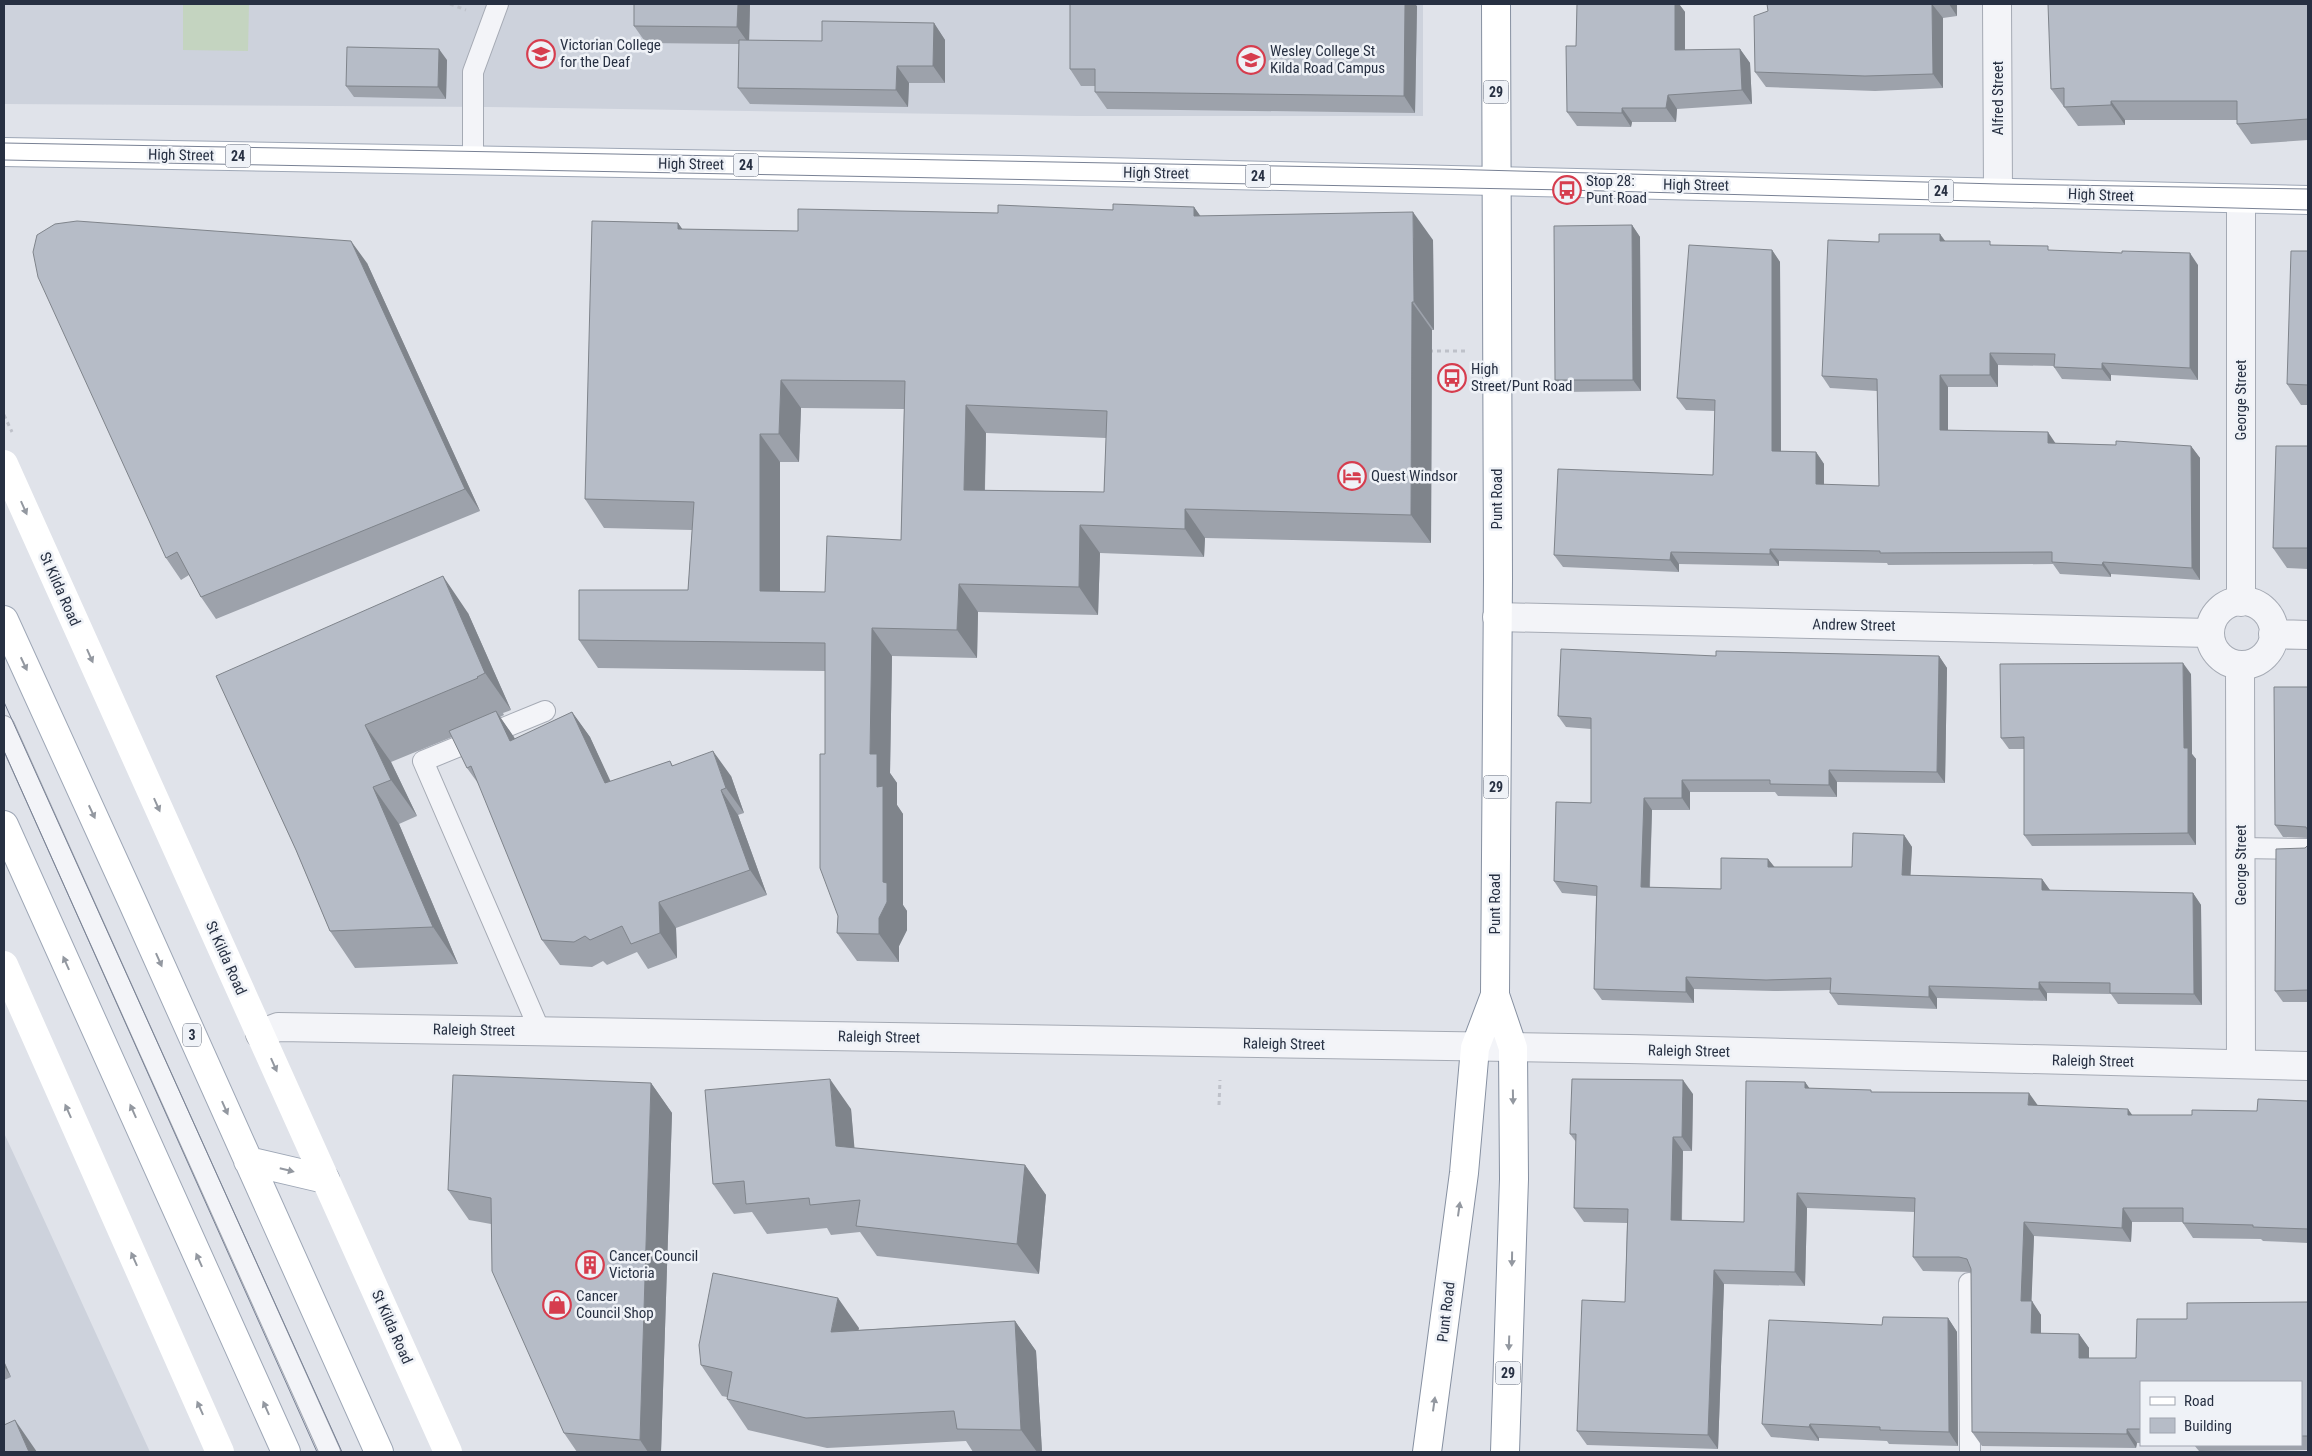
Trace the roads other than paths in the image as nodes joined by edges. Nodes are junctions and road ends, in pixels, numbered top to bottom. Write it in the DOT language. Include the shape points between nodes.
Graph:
graph roads {
  1 [pos="498,4"];
  2 [pos="1496,4"];
  3 [pos="1997,4"];
  4 [pos="4,152"];
  5 [pos="473,161"];
  6 [pos="1496,181"];
  7 [pos="1998,192"];
  8 [pos="2241,199"];
  9 [pos="2308,200"];
  10 [pos="4,464"];
  11 [pos="2242,602"];
  12 [pos="1497,617"];
  13 [pos="4,620"];
  14 [pos="2210,633"];
  15 [pos="2274,634"];
  16 [pos="2308,635"];
  17 [pos="2240,665"];
  18 [pos="545,711"];
  19 [pos="4,726"];
  20 [pos="4,825"];
  21 [pos="2241,848"];
  22 [pos="2308,849"];
  23 [pos="4,965"];
  24 [pos="1495,995"];
  25 [pos="540,1031"];
  26 [pos="260,1034"];
  27 [pos="1475,1048"];
  28 [pos="1513,1048"];
  29 [pos="2241,1064"];
  30 [pos="2308,1066"];
  31 [pos="248,1160"];
  32 [pos="325,1179"];
  33 [pos="1970,1283"];
  34 [pos="220,1452"];
  35 [pos="286,1452"];
  36 [pos="330,1452"];
  37 [pos="379,1452"];
  38 [pos="448,1452"];
  39 [pos="1427,1452"];
  40 [pos="1505,1452"];
  41 [pos="1970,1452"];
  1 -- 5 [label="lane" via="473,72"];
  2 -- 6 [label="main road, Punt Road / 29"];
  3 -- 7 [label="street, Alfred Street"];
  4 -- 5 [label="main road, High Street / 24"];
  5 -- 6 [label="main road, High Street / 24"];
  6 -- 7 [label="main road, High Street / 24"];
  6 -- 12 [label="main road, Punt Road / 29"];
  7 -- 8 [label="main road, High Street / 24"];
  8 -- 9 [label="main road, High Street / 24"];
  8 -- 11 [label="street, George Street"];
  10 -- 26 [label="main road, St Kilda Road, one-way"];
  11 -- 14 [label="street" via="2223,607 2211,623"];
  11 -- 15 [label="street" via="2251,603 2268,615"];
  12 -- 14 [label="street, Andrew Street"];
  12 -- 24 [label="main road, Punt Road / 29"];
  13 -- 31 [label="main road, 3, one-way"];
  14 -- 17 [label="street" via="2211,642 2222,658"];
  15 -- 16 [label="street"];
  15 -- 17 [label="street" via="2272,644 2260,660"];
  17 -- 21 [label="street, George Street"];
  18 -- 25 [label="lane" via="423,761"];
  19 -- 36 [label="lane"];
  35 -- 20 [label="main road, one-way"];
  21 -- 22 [label="lane"];
  21 -- 29 [label="street, George Street"];
  34 -- 23 [label="main road, one-way"];
  24 -- 27 [label="main road, Punt Road / 29"];
  24 -- 28 [label="main road, Punt Road / 29"];
  25 -- 26 [label="street, Raleigh Street" via="278,1027"];
  25 -- 27 [label="street, Raleigh Street"];
  26 -- 32 [label="main road, St Kilda Road, one-way"];
  27 -- 28 [label="street, Raleigh Street"];
  39 -- 27 [label="main road, Punt Road / 29, one-way" via="1464,1173"];
  28 -- 29 [label="street, Raleigh Street"];
  28 -- 40 [label="main road, Punt Road / 29, one-way" via="1514,1189"];
  29 -- 30 [label="street, Raleigh Street"];
  31 -- 32 [label="main road, one-way"];
  31 -- 37 [label="main road, 3"];
  32 -- 38 [label="main road, St Kilda Road"];
  33 -- 41 [label="lane"];
}
